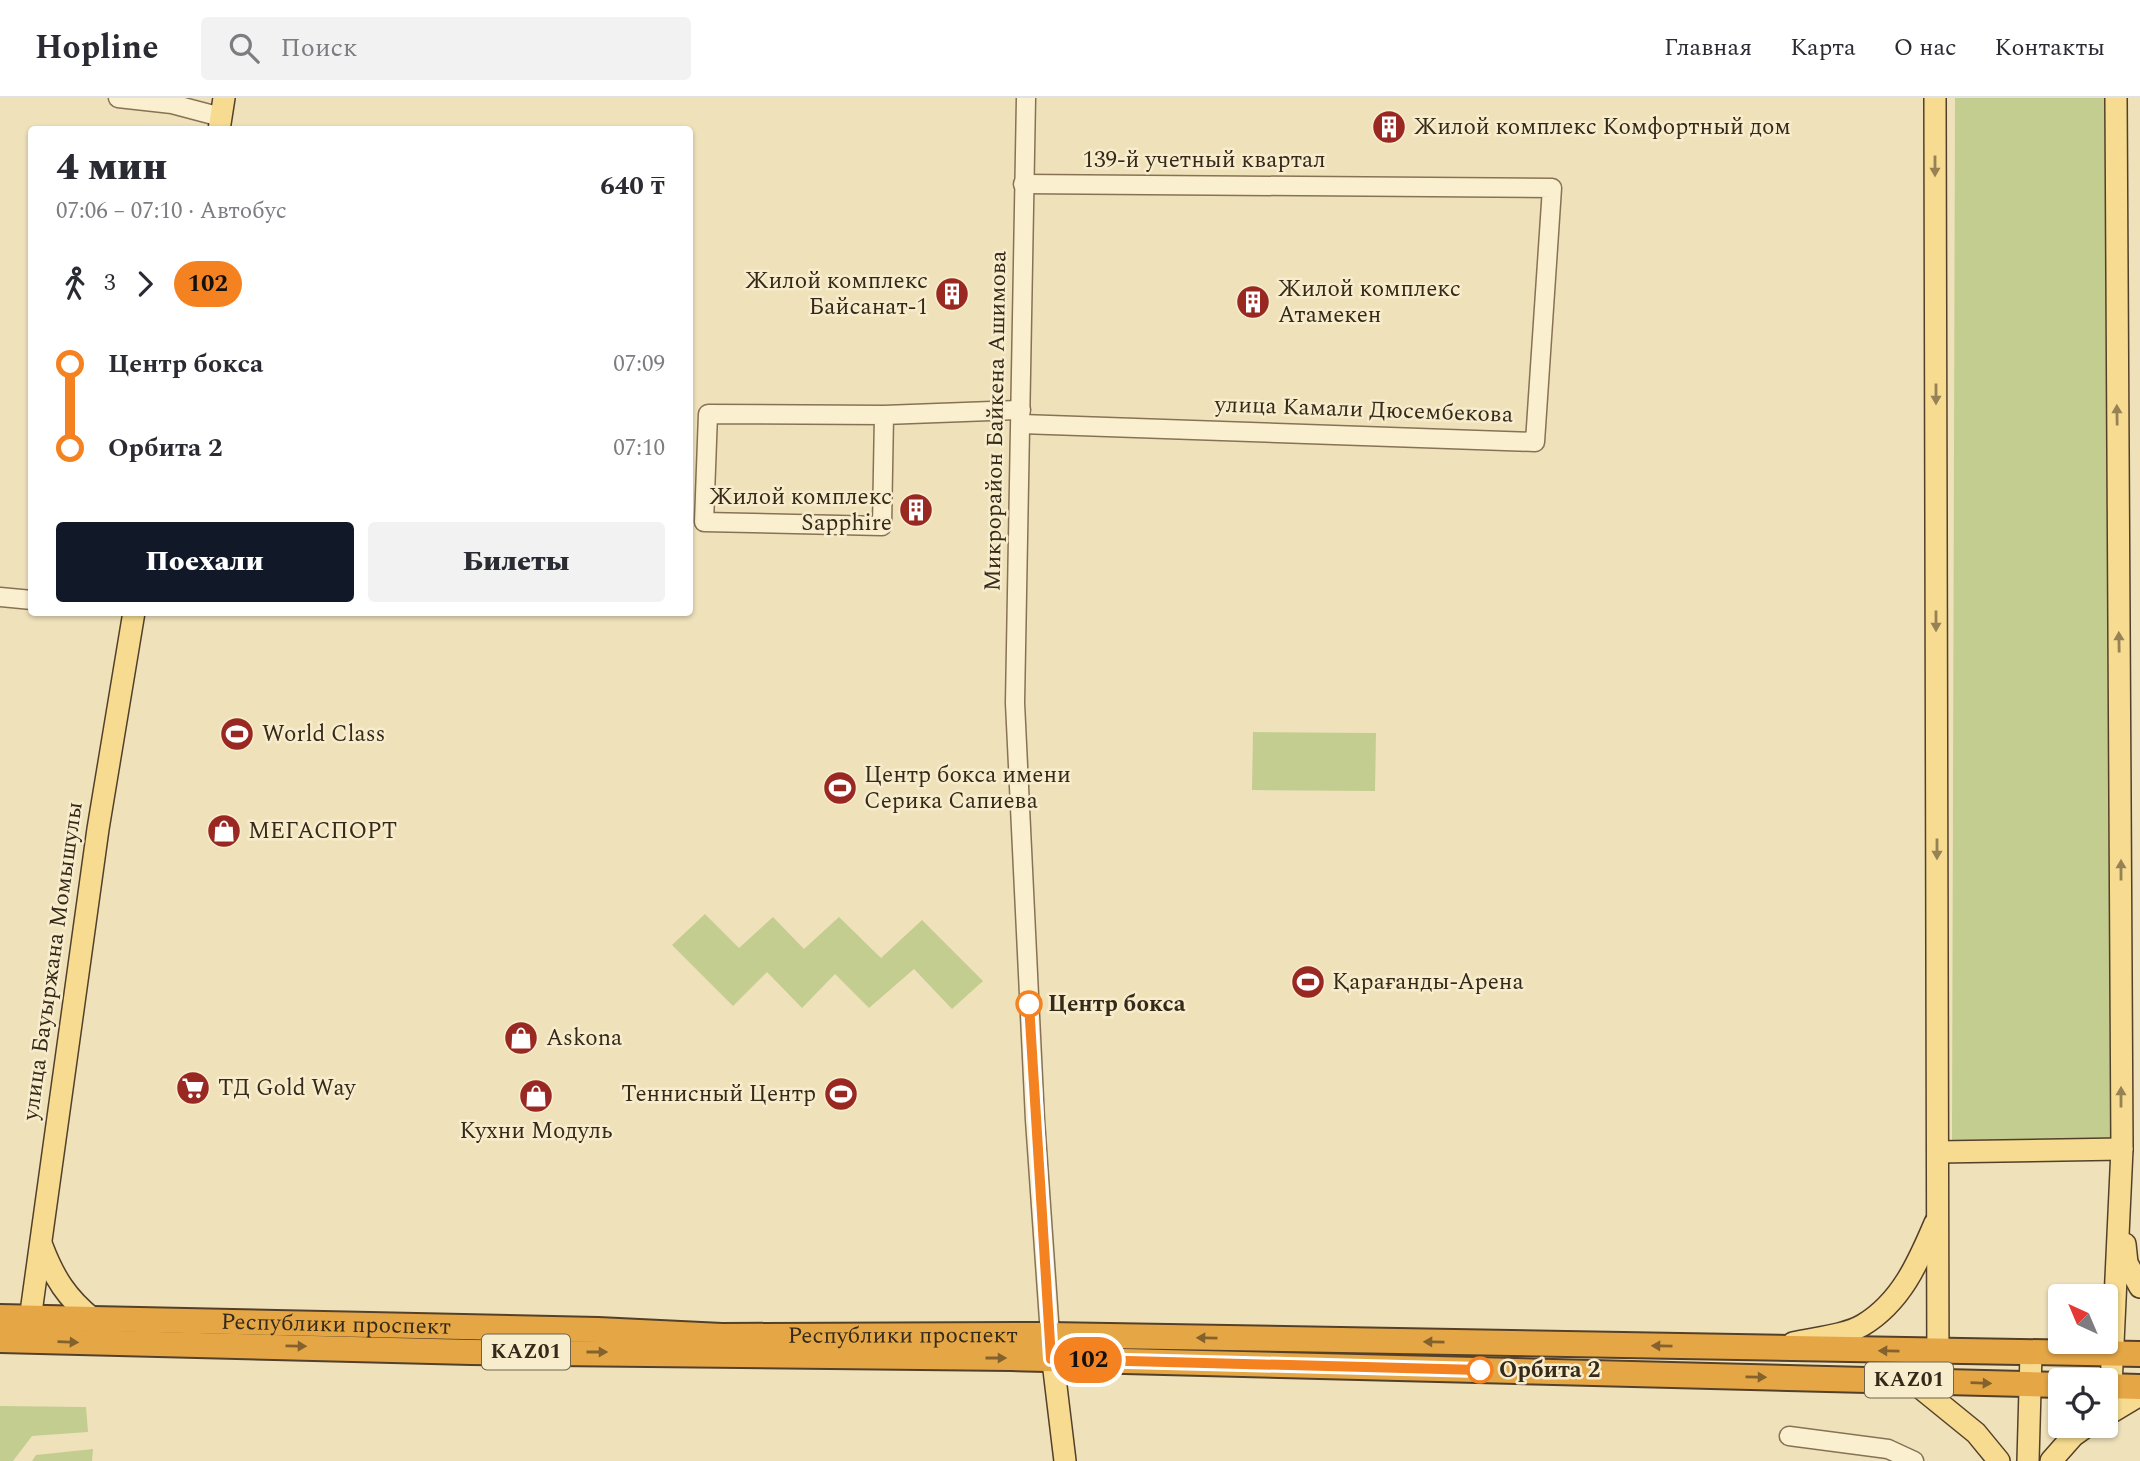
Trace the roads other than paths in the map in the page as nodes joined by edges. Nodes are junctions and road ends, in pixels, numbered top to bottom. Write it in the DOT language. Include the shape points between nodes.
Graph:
graph roads {
  1 [pos="118,98"];
  2 [pos="1026,98"];
  3 [pos="1935,98"];
  4 [pos="2116,98"];
  5 [pos="221,115"];
  6 [pos="1024,184"];
  7 [pos="1384,184"];
  8 [pos="884,415"];
  9 [pos="1021,417"];
  10 [pos="0,597"];
  11 [pos="28,600"];
  12 [pos="133,616"];
  13 [pos="2122,1149"];
  14 [pos="1938,1152"];
  15 [pos="2120,1172"];
  16 [pos="1938,1215"];
  17 [pos="40,1241"];
  18 [pos="2115,1284"];
  19 [pos="2140,1287"];
  20 [pos="0,1317"];
  21 [pos="93,1319"];
  22 [pos="29,1329"];
  23 [pos="0,1340"];
  24 [pos="1051,1347"];
  25 [pos="1774,1348"];
  26 [pos="1938,1352"];
  27 [pos="2118,1353"];
  28 [pos="2031,1354"];
  29 [pos="2048,1354"];
  30 [pos="2140,1354"];
  31 [pos="1912,1381"];
  32 [pos="1938,1381"];
  33 [pos="2029,1384"];
  34 [pos="2048,1385"];
  35 [pos="2118,1386"];
  36 [pos="2140,1387"];
  37 [pos="2140,1395"];
  38 [pos="2118,1408"];
  39 [pos="1789,1436"];
  40 [pos="2071,1438"];
  41 [pos="1065,1461"];
  42 [pos="1914,1461"];
  43 [pos="1999,1461"];
  44 [pos="2028,1461"];
  45 [pos="2051,1461"];
  1 -- 5 [label="street"];
  2 -- 6 [label="street, Микрорайон Байкена Ашимова"];
  3 -- 14 [label="main road, one-way"];
  13 -- 4 [label="main road, one-way"];
  6 -- 7 [label="street, 139-й учетный квартал"];
  6 -- 9 [label="street, Микрорайон Байкена Ашимова"];
  7 -- 9 [label="street, улица Камали Дюсембекова" via="1552,188 1535,442"];
  8 -- 8 [label="street" via="708,414 704,522 882,526"];
  8 -- 9 [label="street"];
  9 -- 24 [label="street, Микрорайон Байкена Ашимова" via="1016,744"];
  10 -- 11 [label="street"];
  12 -- 17 [label="main road, улица Бауыржана Момышулы"];
  13 -- 14 [label="main road"];
  13 -- 15 [label="main road"];
  14 -- 16 [label="main road"];
  15 -- 18 [label="main road"];
  15 -- 19 [label="main road" via="2126,1257"];
  16 -- 25 [label="main road" via="1902,1291 1862,1326"];
  16 -- 26 [label="main road"];
  17 -- 20 [label="main road" via="16,1303"];
  17 -- 21 [label="main road" via="53,1275 71,1302"];
  17 -- 22 [label="main road, улица Бауыржана Момышулы"];
  20 -- 22 [label="highway, Республики проспект / KАZ01"];
  21 -- 22 [label="highway, Республики проспект / KАZ01"];
  21 -- 24 [label="highway, Республики проспект / KАZ01" via="598,1330"];
  22 -- 23 [label="highway, Республики проспект / KАZ01"];
  22 -- 24 [label="highway, Республики проспект / KАZ01, one-way" via="471,1352"];
  25 -- 24 [label="highway, Республики проспект / KАZ01, one-way"];
  24 -- 31 [label="highway, Республики проспект / KАZ01, one-way"];
  24 -- 41 [label="main road"];
  26 -- 25 [label="highway, Республики проспект / KАZ01, one-way"];
  26 -- 28 [label="highway, Республики проспект / KАZ01"];
  26 -- 32 [label="main road"];
  27 -- 30 [label="highway, Республики проспект / KАZ01"];
  28 -- 29 [label="highway, Республики проспект / KАZ01"];
  28 -- 33 [label="main road"];
  31 -- 32 [label="highway, Республики проспект / KАZ01"];
  31 -- 43 [label="main road" via="1976,1433"];
  32 -- 33 [label="highway, Республики проспект / KАZ01, one-way"];
  33 -- 34 [label="highway, Республики проспект / KАZ01"];
  33 -- 44 [label="main road"];
  35 -- 36 [label="highway"];
  37 -- 38 [label="main road"];
  39 -- 42 [label="street" via="1888,1449"];
  40 -- 45 [label="main road"];
}
